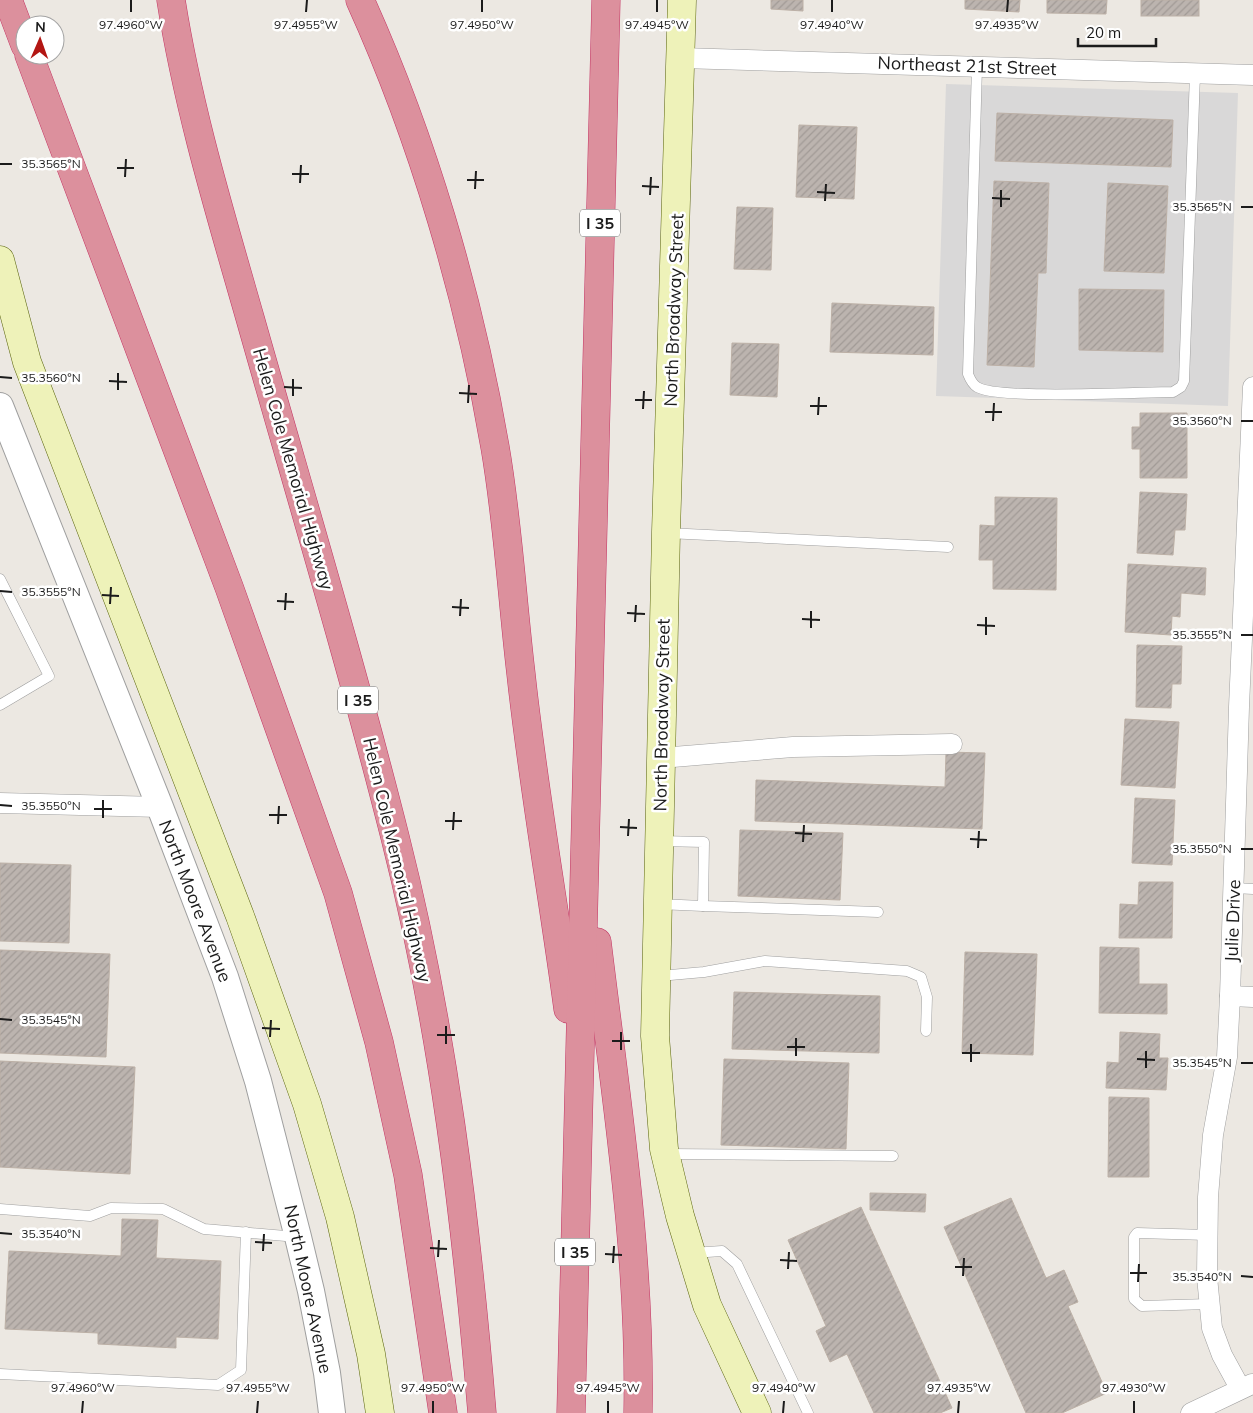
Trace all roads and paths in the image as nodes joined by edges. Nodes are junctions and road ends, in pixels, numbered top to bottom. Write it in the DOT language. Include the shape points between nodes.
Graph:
graph roads {
  1 [pos="8,0"];
  2 [pos="171,0"];
  3 [pos="360,0"];
  4 [pos="606,0"];
  5 [pos="682,0"];
  6 [pos="15,19"];
  7 [pos="681,58"];
  8 [pos="33,65"];
  9 [pos="977,67"];
  10 [pos="1195,74"];
  11 [pos="1253,75"];
  12 [pos="0,260"];
  13 [pos="1253,387"];
  14 [pos="0,406"];
  15 [pos="1251,490"];
  16 [pos="666,532"];
  17 [pos="948,547"];
  18 [pos="1249,553"];
  19 [pos="0,579"];
  20 [pos="0,705"];
  21 [pos="952,744"];
  22 [pos="660,758"];
  23 [pos="0,804"];
  24 [pos="160,807"];
  25 [pos="658,841"];
  26 [pos="585,844"];
  27 [pos="1243,888"];
  28 [pos="656,904"];
  29 [pos="703,906"];
  30 [pos="878,912"];
  31 [pos="655,976"];
  32 [pos="1230,996"];
  33 [pos="1253,997"];
  34 [pos="926,1031"];
  35 [pos="580,1092"];
  36 [pos="666,1154"];
  37 [pos="893,1156"];
  38 [pos="0,1209"];
  39 [pos="246,1232"];
  40 [pos="1208,1235"];
  41 [pos="298,1237"];
  42 [pos="691,1253"];
  43 [pos="1209,1304"];
  44 [pos="0,1374"];
  45 [pos="1246,1386"];
  46 [pos="332,1413"];
  47 [pos="380,1413"];
  48 [pos="444,1413"];
  49 [pos="482,1413"];
  50 [pos="571,1413"];
  51 [pos="638,1413"];
  52 [pos="757,1413"];
  53 [pos="808,1413"];
  54 [pos="1190,1413"];
  1 -- 6 [label="highway"];
  2 -- 49 [label="highway, Helen Cole Memorial Highway / I 35" via="178,47 210,178 396,840 428,988 452,1122"];
  3 -- 35 [label="highway" via="415,140 475,344 510,552 521,674"];
  4 -- 26 [label="highway, I 35"];
  5 -- 7 [label="main road, North Broadway Street"];
  7 -- 9 [label="street, Northeast 21st Street"];
  7 -- 16 [label="main road, North Broadway Street"];
  8 -- 48 [label="highway" via="232,596 338,893 379,1042 408,1175"];
  9 -- 10 [label="street, Northeast 21st Street"];
  9 -- 10 [label="lane" via="968,374 976,387 988,391 1050,394 1173,392 1184,381"];
  10 -- 11 [label="street, Northeast 21st Street"];
  12 -- 47 [label="main road" via="27,362 240,916 304,1094 340,1217 371,1354"];
  13 -- 15 [label="street, Julie Drive"];
  14 -- 24 [label="street, North Moore Avenue"];
  15 -- 18 [label="street, Julie Drive"];
  16 -- 17 [label="lane"];
  16 -- 22 [label="main road, North Broadway Street"];
  18 -- 27 [label="street, Julie Drive"];
  19 -- 20 [label="lane" via="49,676"];
  21 -- 22 [label="street" via="794,747"];
  22 -- 25 [label="main road, North Broadway Street"];
  23 -- 24 [label="street"];
  24 -- 41 [label="street, North Moore Avenue" via="224,978 258,1081"];
  25 -- 28 [label="main road, North Broadway Street"];
  25 -- 29 [label="lane" via="704,842"];
  26 -- 35 [label="highway, I 35"];
  26 -- 51 [label="highway" via="630,1208 639,1369"];
  27 -- 32 [label="street, Julie Drive"];
  28 -- 29 [label="lane"];
  28 -- 31 [label="main road, North Broadway Street"];
  29 -- 30 [label="lane"];
  31 -- 34 [label="lane" via="704,972 765,961 907,971 921,977 927,997"];
  31 -- 36 [label="main road, North Broadway Street" via="655,1045"];
  32 -- 33 [label="street"];
  32 -- 40 [label="street, Julie Drive" via="1227,1056 1210,1160"];
  35 -- 50 [label="highway, I 35"];
  36 -- 37 [label="lane"];
  36 -- 42 [label="main road, North Broadway Street"];
  38 -- 39 [label="lane" via="90,1216 111,1208 163,1209 204,1229"];
  39 -- 41 [label="lane"];
  39 -- 44 [label="lane" via="241,1370 218,1384"];
  40 -- 43 [label="street, Julie Drive"];
  40 -- 43 [label="lane" via="1137,1233 1134,1237 1134,1299 1142,1306"];
  41 -- 46 [label="street, North Moore Avenue" via="327,1373"];
  42 -- 52 [label="main road, North Broadway Street" via="707,1305"];
  42 -- 53 [label="lane" via="722,1251 737,1264"];
  43 -- 45 [label="street, Julie Drive" via="1212,1328 1222,1355"];
  45 -- 54 [label="street"];
}
